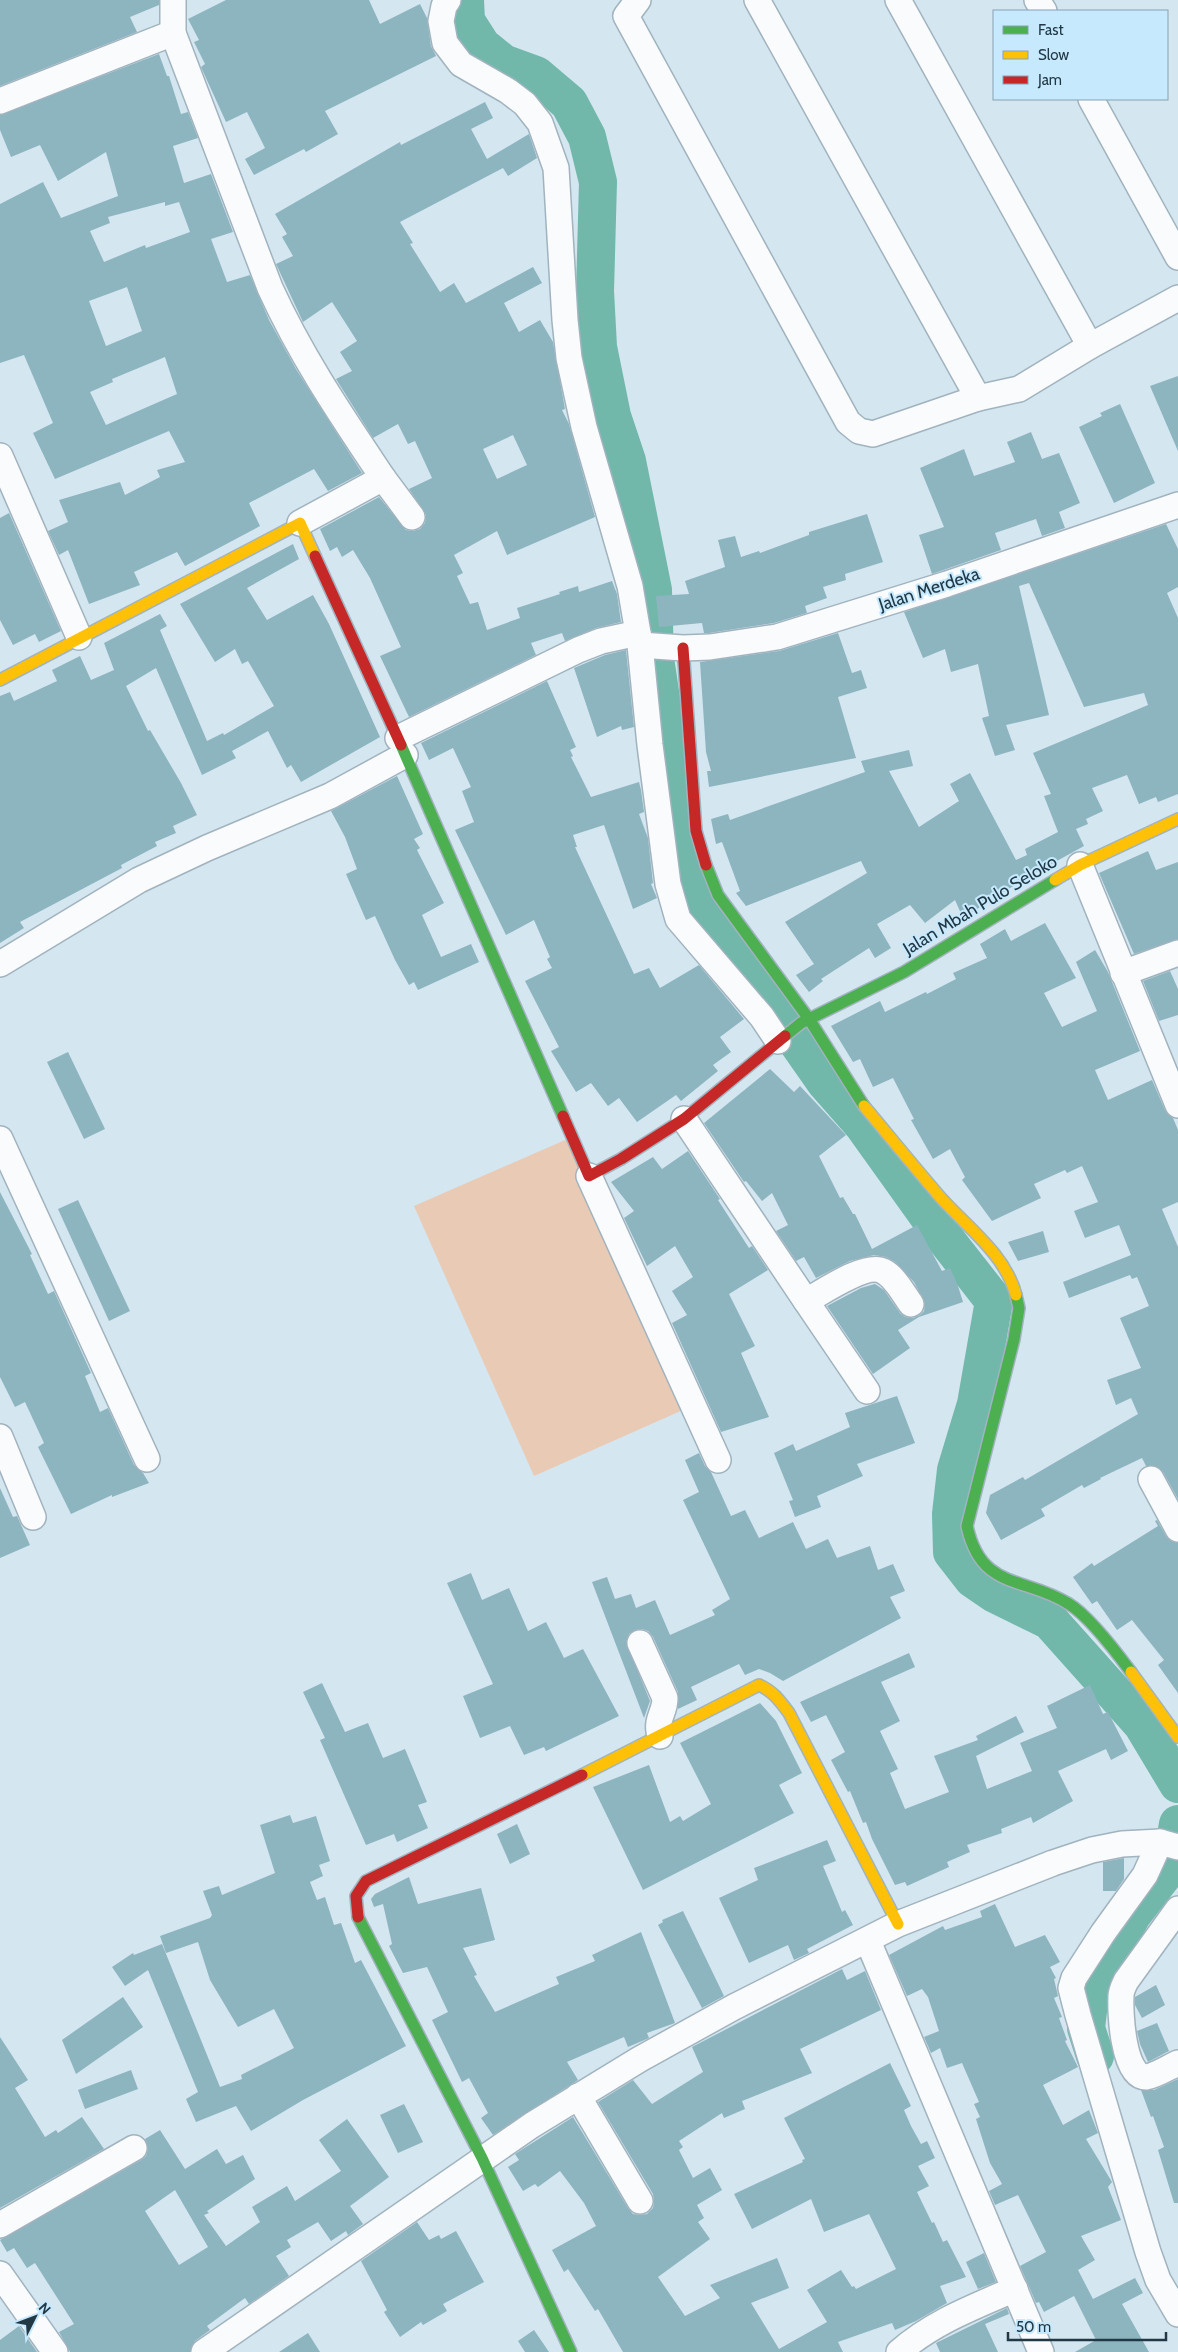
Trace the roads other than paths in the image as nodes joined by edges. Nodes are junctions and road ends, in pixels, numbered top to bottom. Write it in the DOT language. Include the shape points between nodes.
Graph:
graph roads {
  1 [pos="173,0"];
  2 [pos="448,0"];
  3 [pos="638,0"];
  4 [pos="757,0"];
  5 [pos="898,0"];
  6 [pos="173,33"];
  7 [pos="0,100"];
  8 [pos="1092,100"];
  9 [pos="1178,257"];
  10 [pos="1178,298"];
  11 [pos="1090,346"];
  12 [pos="978,398"];
  13 [pos="0,456"];
  14 [pos="383,478"];
  15 [pos="1178,505"];
  16 [pos="412,517"];
  17 [pos="300,523"];
  18 [pos="79,637"];
  19 [pos="642,641"];
  20 [pos="679,648"];
  21 [pos="0,680"];
  22 [pos="402,746"];
  23 [pos="1178,819"];
  24 [pos="1080,865"];
  25 [pos="1178,953"];
  26 [pos="0,964"];
  27 [pos="1123,973"];
  28 [pos="805,1021"];
  29 [pos="781,1038"];
  30 [pos="1178,1105"];
  31 [pos="684,1119"];
  32 [pos="0,1139"];
  33 [pos="7,1169"];
  34 [pos="590,1176"];
  35 [pos="806,1301"];
  36 [pos="911,1304"];
  37 [pos="867,1391"];
  38 [pos="0,1437"];
  39 [pos="147,1458"];
  40 [pos="718,1460"];
  41 [pos="1151,1480"];
  42 [pos="33,1517"];
  43 [pos="1178,1529"];
  44 [pos="640,1643"];
  45 [pos="660,1736"];
  46 [pos="1178,1737"];
  47 [pos="1168,1844"];
  48 [pos="1178,1909"];
  49 [pos="898,1924"];
  50 [pos="868,1941"];
  51 [pos="1178,2063"];
  52 [pos="578,2096"];
  53 [pos="134,2148"];
  54 [pos="482,2158"];
  55 [pos="640,2202"];
  56 [pos="0,2225"];
  57 [pos="0,2274"];
  58 [pos="1015,2289"];
  59 [pos="1178,2314"];
  60 [pos="55,2352"];
  61 [pos="204,2352"];
  62 [pos="571,2352"];
  63 [pos="899,2352"];
  64 [pos="1041,2352"];
  1 -- 6 [label="street"];
  2 -- 19 [label="street" via="441,22 445,43 461,64 525,104 540,123 556,168 569,358 584,428 630,586"];
  3 -- 12 [label="street" via="626,16 848,422 859,431 873,434"];
  4 -- 12 [label="street"];
  5 -- 11 [label="street"];
  6 -- 7 [label="street"];
  6 -- 14 [label="street" via="287,325 313,372"];
  8 -- 9 [label="street"];
  10 -- 11 [label="street"];
  11 -- 12 [label="street" via="1019,389"];
  13 -- 18 [label="street"];
  14 -- 16 [label="street"];
  14 -- 17 [label="street"];
  15 -- 20 [label="street, Jalan Merdeka" via="947,584 777,637 740,644"];
  17 -- 18 [label="street"];
  17 -- 22 [label="street"];
  18 -- 21 [label="street"];
  19 -- 20 [label="street, Jalan Merdeka"];
  19 -- 22 [label="street, Jalan Merdeka" via="601,641 578,650"];
  19 -- 29 [label="street" via="663,847 674,906 685,928"];
  20 -- 28 [label="street" via="696,831 709,873 718,895"];
  22 -- 26 [label="street, Jalan Merdeka" via="330,796 139,880"];
  22 -- 34 [label="street"];
  23 -- 24 [label="street, Jalan Mbah Pulo Seloko"];
  24 -- 27 [label="street"];
  24 -- 28 [label="street, Jalan Mbah Pulo Seloko" via="904,972"];
  25 -- 27 [label="street"];
  27 -- 30 [label="street"];
  28 -- 29 [label="street, Jalan Mbah Pulo Seloko"];
  28 -- 46 [label="street" via="862,1104 942,1199 982,1240 1003,1266 1014,1289 1019,1308 1014,1339 967,1526 971,1544 979,1559 1003,1579 1050,1594 1071,1605 1127,1668"];
  29 -- 31 [label="street, Jalan Mbah Pulo Seloko"];
  31 -- 34 [label="street, Jalan Mbah Pulo Seloko"];
  31 -- 35 [label="street"];
  32 -- 33 [label="street"];
  33 -- 39 [label="street"];
  34 -- 40 [label="street"];
  35 -- 36 [label="street" via="872,1268 891,1277"];
  35 -- 37 [label="street"];
  38 -- 42 [label="street"];
  41 -- 43 [label="street"];
  44 -- 45 [label="street" via="665,1698 658,1720"];
  45 -- 49 [label="street" via="747,1690 759,1685 768,1688 789,1713"];
  45 -- 54 [label="street" via="358,1887 354,1899 360,1924"];
  47 -- 49 [label="street" via="1122,1844 1092,1850"];
  47 -- 59 [label="street" via="1083,1962 1071,1988 1148,2252 1158,2280"];
  48 -- 51 [label="street" via="1126,1981 1121,1994 1125,2048 1134,2070 1146,2077"];
  49 -- 50 [label="street"];
  50 -- 52 [label="street" via="734,2007"];
  50 -- 58 [label="street"];
  52 -- 54 [label="street"];
  52 -- 55 [label="street"];
  53 -- 56 [label="street"];
  54 -- 61 [label="street"];
  54 -- 62 [label="street"];
  57 -- 60 [label="street"];
  58 -- 63 [label="street" via="937,2323"];
  58 -- 64 [label="street"];
}
